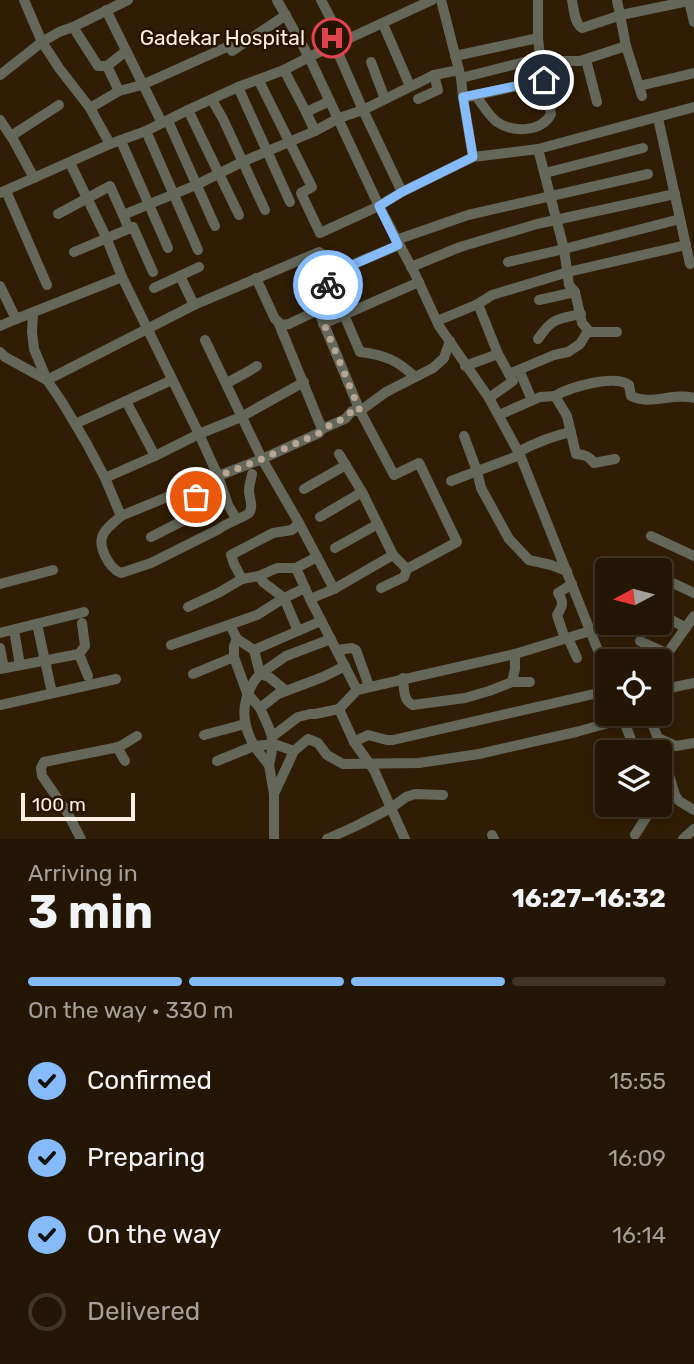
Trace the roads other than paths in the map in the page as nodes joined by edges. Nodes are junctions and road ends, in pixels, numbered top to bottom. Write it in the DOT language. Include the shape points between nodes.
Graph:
graph roads {
  1 [pos="23,0"];
  2 [pos="128,0"];
  3 [pos="277,0"];
  4 [pos="321,0"];
  5 [pos="432,0"];
  6 [pos="441,0"];
  7 [pos="538,0"];
  8 [pos="572,0"];
  9 [pos="617,0"];
  10 [pos="691,1"];
  11 [pos="106,10"];
  12 [pos="286,15"];
  13 [pos="621,15"];
  14 [pos="694,22"];
  15 [pos="383,24"];
  16 [pos="74,27"];
  17 [pos="538,38"];
  18 [pos="42,42"];
  19 [pos="339,44"];
  20 [pos="626,46"];
  21 [pos="125,51"];
  22 [pos="456,56"];
  23 [pos="309,57"];
  24 [pos="540,58"];
  25 [pos="586,60"];
  26 [pos="371,62"];
  27 [pos="107,66"];
  28 [pos="284,71"];
  29 [pos="694,73"];
  30 [pos="460,74"];
  31 [pos="0,75"];
  32 [pos="433,75"];
  33 [pos="260,80"];
  34 [pos="544,80"];
  35 [pos="142,85"];
  36 [pos="410,86"];
  37 [pos="238,87"];
  38 [pos="119,91"];
  39 [pos="476,96"];
  40 [pos="463,97"];
  41 [pos="385,99"];
  42 [pos="418,99"];
  43 [pos="212,100"];
  44 [pos="330,101"];
  45 [pos="597,102"];
  46 [pos="59,104"];
  47 [pos="694,107"];
  48 [pos="90,108"];
  49 [pos="188,110"];
  50 [pos="363,110"];
  51 [pos="306,113"];
  52 [pos="339,118"];
  53 [pos="658,118"];
  54 [pos="0,120"];
  55 [pos="164,122"];
  56 [pos="146,131"];
  57 [pos="315,131"];
  58 [pos="11,136"];
  59 [pos="121,141"];
  60 [pos="291,142"];
  61 [pos="110,144"];
  62 [pos="643,148"];
  63 [pos="538,149"];
  64 [pos="268,153"];
  65 [pos="473,157"];
  66 [pos="243,162"];
  67 [pos="70,163"];
  68 [pos="219,173"];
  69 [pos="545,173"];
  70 [pos="648,174"];
  71 [pos="34,178"];
  72 [pos="196,185"];
  73 [pos="3,192"];
  74 [pos="402,192"];
  75 [pos="174,194"];
  76 [pos="675,194"];
  77 [pos="88,197"];
  78 [pos="551,197"];
  79 [pos="290,202"];
  80 [pos="149,204"];
  81 [pos="379,206"];
  82 [pos="265,210"];
  83 [pos="58,214"];
  84 [pos="123,215"];
  85 [pos="239,215"];
  86 [pos="680,219"];
  87 [pos="557,220"];
  88 [pos="215,226"];
  89 [pos="129,229"];
  90 [pos="106,237"];
  91 [pos="397,242"];
  92 [pos="686,245"];
  93 [pos="168,248"];
  94 [pos="564,249"];
  95 [pos="198,250"];
  96 [pos="74,252"];
  97 [pos="508,261"];
  98 [pos="690,264"];
  99 [pos="199,267"];
  100 [pos="411,267"];
  101 [pos="344,268"];
  102 [pos="153,272"];
  103 [pos="568,272"];
  104 [pos="180,276"];
  105 [pos="122,277"];
  106 [pos="256,278"];
  107 [pos="419,282"];
  108 [pos="47,285"];
  109 [pos="0,286"];
  110 [pos="155,288"];
  111 [pos="575,292"];
  112 [pos="540,300"];
  113 [pos="478,304"];
  114 [pos="194,305"];
  115 [pos="318,310"];
  116 [pos="33,313"];
  117 [pos="580,314"];
  118 [pos="344,315"];
  119 [pos="16,319"];
  120 [pos="437,321"];
  121 [pos="279,324"];
  122 [pos="323,324"];
  123 [pos="0,326"];
  124 [pos="147,329"];
  125 [pos="588,331"];
  126 [pos="617,332"];
  127 [pos="538,339"];
  128 [pos="205,340"];
  129 [pos="450,341"];
  130 [pos="0,352"];
  131 [pos="499,354"];
  132 [pos="257,366"];
  133 [pos="466,366"];
  134 [pos="514,372"];
  135 [pos="415,377"];
  136 [pos="47,380"];
  137 [pos="173,380"];
  138 [pos="304,382"];
  139 [pos="227,383"];
  140 [pos="555,396"];
  141 [pos="489,398"];
  142 [pos="694,398"];
  143 [pos="532,400"];
  144 [pos="126,401"];
  145 [pos="360,411"];
  146 [pos="499,415"];
  147 [pos="241,416"];
  148 [pos="75,424"];
  149 [pos="322,429"];
  150 [pos="571,432"];
  151 [pos="199,434"];
  152 [pos="464,436"];
  153 [pos="339,453"];
  154 [pos="519,454"];
  155 [pos="155,456"];
  156 [pos="262,459"];
  157 [pos="615,459"];
  158 [pos="346,465"];
  159 [pos="242,466"];
  160 [pos="477,471"];
  161 [pos="252,474"];
  162 [pos="270,474"];
  163 [pos="218,476"];
  164 [pos="105,478"];
  165 [pos="451,481"];
  166 [pos="190,487"];
  167 [pos="304,489"];
  168 [pos="362,492"];
  169 [pos="121,516"];
  170 [pos="320,517"];
  171 [pos="236,518"];
  172 [pos="299,523"];
  173 [pos="378,524"];
  174 [pos="651,536"];
  175 [pos="150,537"];
  176 [pos="335,548"];
  177 [pos="393,555"];
  178 [pos="694,556"];
  179 [pos="317,557"];
  180 [pos="296,568"];
  181 [pos="407,569"];
  182 [pos="54,570"];
  183 [pos="567,571"];
  184 [pos="259,576"];
  185 [pos="242,579"];
  186 [pos="672,583"];
  187 [pos="0,584"];
  188 [pos="572,584"];
  189 [pos="305,588"];
  190 [pos="381,588"];
  191 [pos="334,589"];
  192 [pos="694,593"];
  193 [pos="285,598"];
  194 [pos="310,599"];
  195 [pos="188,607"];
  196 [pos="694,616"];
  197 [pos="672,620"];
  198 [pos="321,621"];
  199 [pos="37,624"];
  200 [pos="230,625"];
  201 [pos="687,628"];
  202 [pos="14,630"];
  203 [pos="298,631"];
  204 [pos="590,631"];
  205 [pos="0,633"];
  206 [pos="567,638"];
  207 [pos="237,639"];
  208 [pos="331,639"];
  209 [pos="640,641"];
  210 [pos="171,645"];
  211 [pos="0,648"];
  212 [pos="597,649"];
  213 [pos="657,649"];
  214 [pos="672,649"];
  215 [pos="254,650"];
  216 [pos="337,650"];
  217 [pos="79,654"];
  218 [pos="514,654"];
  219 [pos="234,657"];
  220 [pos="578,658"];
  221 [pos="45,660"];
  222 [pos="20,665"];
  223 [pos="345,666"];
  224 [pos="2,668"];
  225 [pos="193,674"];
  226 [pos="260,674"];
  227 [pos="88,676"];
  228 [pos="403,678"];
  229 [pos="116,679"];
  230 [pos="512,682"];
  231 [pos="530,682"];
  232 [pos="694,683"];
  233 [pos="369,686"];
  234 [pos="672,688"];
  235 [pos="285,690"];
  236 [pos="356,690"];
  237 [pos="247,692"];
  238 [pos="52,693"];
  239 [pos="595,694"];
  240 [pos="0,705"];
  241 [pos="260,708"];
  242 [pos="339,709"];
  243 [pos="245,723"];
  244 [pos="595,725"];
  245 [pos="653,726"];
  246 [pos="204,735"];
  247 [pos="137,736"];
  248 [pos="658,738"];
  249 [pos="273,740"];
  250 [pos="354,743"];
  251 [pos="694,743"];
  252 [pos="254,746"];
  253 [pos="117,747"];
  254 [pos="294,751"];
  255 [pos="125,761"];
  256 [pos="217,761"];
  257 [pos="369,763"];
  258 [pos="268,765"];
  259 [pos="274,794"];
  260 [pos="443,795"];
  261 [pos="391,808"];
  262 [pos="694,810"];
  263 [pos="646,817"];
  264 [pos="694,830"];
  265 [pos="635,835"];
  266 [pos="81,839"];
  267 [pos="274,839"];
  268 [pos="327,839"];
  269 [pos="405,839"];
  270 [pos="683,839"];
  1 -- 18 [label="street"];
  2 -- 11 [label="street"];
  3 -- 12 [label="street"];
  4 -- 19 [label="street"];
  5 -- 15 [label="street"];
  6 -- 22 [label="street"];
  7 -- 17 [label="street"];
  8 -- 13 [label="street" via="582,28"];
  9 -- 13 [label="street"];
  10 -- 13 [label="street"];
  10 -- 14 [label="street"];
  11 -- 16 [label="street"];
  11 -- 21 [label="street"];
  12 -- 23 [label="street"];
  12 -- 35 [label="street" via="232,51 229,46"];
  13 -- 20 [label="street"];
  15 -- 19 [label="street"];
  15 -- 36 [label="street"];
  16 -- 18 [label="street"];
  16 -- 27 [label="street" via="98,66"];
  17 -- 22 [label="street"];
  17 -- 24 [label="street"];
  18 -- 31 [label="street"];
  18 -- 48 [label="street"];
  19 -- 23 [label="street"];
  19 -- 50 [label="street"];
  20 -- 25 [label="street"];
  20 -- 29 [label="street" via="640,91"];
  21 -- 27 [label="street"];
  21 -- 35 [label="street"];
  22 -- 30 [label="street"];
  23 -- 28 [label="street"];
  23 -- 44 [label="street"];
  24 -- 25 [label="street"];
  24 -- 30 [label="street"];
  24 -- 34 [label="street"];
  25 -- 45 [label="street"];
  26 -- 41 [label="street"];
  27 -- 38 [label="street"];
  28 -- 33 [label="street"];
  28 -- 51 [label="street"];
  30 -- 32 [label="street"];
  30 -- 40 [label="street"];
  32 -- 36 [label="street"];
  32 -- 42 [label="street" via="438,90"];
  33 -- 37 [label="street"];
  33 -- 60 [label="street"];
  34 -- 39 [label="street"];
  34 -- 39 [label="street" via="551,114 537,126 519,130 498,122"];
  35 -- 38 [label="street"];
  35 -- 55 [label="street"];
  36 -- 41 [label="street"];
  37 -- 43 [label="street"];
  37 -- 64 [label="street"];
  38 -- 48 [label="street"];
  39 -- 40 [label="street"];
  40 -- 65 [label="street"];
  41 -- 50 [label="street"];
  43 -- 49 [label="street"];
  43 -- 66 [label="street"];
  44 -- 51 [label="street"];
  44 -- 52 [label="street"];
  46 -- 58 [label="street"];
  47 -- 53 [label="street"];
  48 -- 61 [label="street"];
  49 -- 55 [label="street"];
  49 -- 68 [label="street"];
  50 -- 52 [label="street"];
  50 -- 74 [label="street"];
  51 -- 57 [label="street"];
  52 -- 57 [label="street"];
  52 -- 81 [label="street"];
  53 -- 63 [label="street"];
  53 -- 76 [label="street"];
  54 -- 58 [label="street"];
  55 -- 56 [label="street"];
  55 -- 72 [label="street"];
  56 -- 59 [label="street"];
  56 -- 75 [label="street"];
  57 -- 60 [label="street"];
  58 -- 71 [label="street"];
  59 -- 61 [label="street"];
  59 -- 80 [label="street"];
  60 -- 64 [label="street"];
  60 -- 81 [label="street" via="312,187 301,193 320,233"];
  61 -- 67 [label="street"];
  62 -- 69 [label="street"];
  63 -- 65 [label="street"];
  63 -- 69 [label="street"];
  64 -- 66 [label="street"];
  64 -- 79 [label="street"];
  65 -- 74 [label="street"];
  66 -- 68 [label="street"];
  66 -- 82 [label="street"];
  67 -- 71 [label="street"];
  67 -- 77 [label="street"];
  68 -- 72 [label="street"];
  68 -- 85 [label="street"];
  69 -- 78 [label="street"];
  70 -- 78 [label="street"];
  71 -- 73 [label="street"];
  72 -- 75 [label="street"];
  72 -- 88 [label="street"];
  73 -- 108 [label="street"];
  74 -- 81 [label="street"];
  75 -- 80 [label="street"];
  75 -- 95 [label="street"];
  76 -- 86 [label="street"];
  76 -- 87 [label="street"];
  77 -- 83 [label="street"];
  77 -- 84 [label="street" via="110,186"];
  77 -- 90 [label="street"];
  78 -- 87 [label="street"];
  78 -- 91 [label="street" via="468,215"];
  80 -- 84 [label="street"];
  80 -- 93 [label="street"];
  81 -- 91 [label="street"];
  84 -- 89 [label="street"];
  86 -- 92 [label="street"];
  86 -- 94 [label="street"];
  87 -- 94 [label="street"];
  87 -- 100 [label="street" via="460,247"];
  89 -- 90 [label="street"];
  89 -- 102 [label="street" via="132,227"];
  90 -- 96 [label="street"];
  90 -- 105 [label="street"];
  91 -- 100 [label="street"];
  91 -- 101 [label="street"];
  92 -- 98 [label="street"];
  92 -- 103 [label="street"];
  94 -- 97 [label="street"];
  94 -- 103 [label="street"];
  99 -- 104 [label="street"];
  100 -- 107 [label="street"];
  101 -- 106 [label="street" via="319,252"];
  101 -- 115 [label="street" via="330,275 328,293"];
  103 -- 111 [label="street"];
  103 -- 113 [label="street" via="492,295"];
  104 -- 110 [label="street"];
  104 -- 114 [label="street"];
  105 -- 116 [label="street"];
  105 -- 124 [label="street"];
  106 -- 114 [label="street"];
  106 -- 121 [label="street"];
  107 -- 118 [label="street"];
  107 -- 120 [label="street"];
  109 -- 119 [label="street"];
  111 -- 112 [label="street"];
  111 -- 117 [label="street"];
  113 -- 120 [label="street"];
  113 -- 131 [label="street"];
  114 -- 124 [label="street"];
  115 -- 121 [label="street"];
  115 -- 122 [label="street"];
  116 -- 119 [label="street"];
  116 -- 136 [label="street" via="34,349"];
  117 -- 125 [label="street"];
  117 -- 127 [label="street" via="554,320"];
  118 -- 122 [label="street"];
  118 -- 135 [label="street" via="360,352 388,357"];
  119 -- 123 [label="street"];
  120 -- 129 [label="street"];
  121 -- 138 [label="street"];
  122 -- 145 [label="street"];
  124 -- 136 [label="street"];
  124 -- 137 [label="street"];
  125 -- 126 [label="street"];
  125 -- 134 [label="street" via="568,352"];
  128 -- 139 [label="street"];
  129 -- 133 [label="street"];
  129 -- 135 [label="street" via="444,358"];
  130 -- 136 [label="street"];
  131 -- 133 [label="street"];
  131 -- 134 [label="street"];
  132 -- 139 [label="street"];
  133 -- 141 [label="street"];
  134 -- 141 [label="street" via="513,381"];
  134 -- 143 [label="street"];
  135 -- 145 [label="street"];
  136 -- 148 [label="street"];
  137 -- 144 [label="street"];
  137 -- 151 [label="street"];
  138 -- 147 [label="street"];
  138 -- 149 [label="street"];
  139 -- 147 [label="street"];
  140 -- 142 [label="street" via="568,389 620,380 629,385 635,398"];
  140 -- 143 [label="street"];
  140 -- 150 [label="street"];
  141 -- 146 [label="street"];
  143 -- 146 [label="street"];
  144 -- 148 [label="street"];
  144 -- 155 [label="street"];
  145 -- 149 [label="street"];
  145 -- 181 [label="street" via="394,475 419,463 457,542"];
  146 -- 154 [label="street"];
  147 -- 151 [label="street"];
  147 -- 156 [label="street"];
  148 -- 164 [label="street"];
  149 -- 156 [label="street"];
  150 -- 154 [label="street" via="537,442"];
  150 -- 157 [label="street" via="576,454 590,457 594,463"];
  151 -- 155 [label="street"];
  151 -- 163 [label="street"];
  152 -- 160 [label="street"];
  153 -- 158 [label="street"];
  154 -- 160 [label="street"];
  154 -- 183 [label="street"];
  155 -- 164 [label="street"];
  156 -- 159 [label="street"];
  156 -- 162 [label="street"];
  158 -- 167 [label="street"];
  158 -- 168 [label="street"];
  159 -- 161 [label="street"];
  159 -- 163 [label="street"];
  160 -- 165 [label="street"];
  160 -- 183 [label="street" via="486,499 509,539 533,562"];
  161 -- 162 [label="street"];
  161 -- 171 [label="street" via="250,512"];
  162 -- 172 [label="street"];
  163 -- 166 [label="street"];
  163 -- 171 [label="street"];
  164 -- 169 [label="street"];
  166 -- 169 [label="street"];
  166 -- 175 [label="street" via="196,497 194,515"];
  168 -- 170 [label="street"];
  168 -- 173 [label="street"];
  169 -- 171 [label="street" via="102,539 103,550 121,573"];
  172 -- 179 [label="street"];
  172 -- 185 [label="street" via="232,555"];
  173 -- 176 [label="street"];
  173 -- 177 [label="street"];
  174 -- 178 [label="street"];
  177 -- 181 [label="street"];
  177 -- 191 [label="street"];
  179 -- 180 [label="street"];
  179 -- 191 [label="street"];
  180 -- 184 [label="street" via="277,568"];
  180 -- 189 [label="street"];
  181 -- 190 [label="street" via="404,577"];
  182 -- 187 [label="street"];
  183 -- 188 [label="street"];
  184 -- 185 [label="street"];
  184 -- 193 [label="street"];
  185 -- 195 [label="street"];
  186 -- 192 [label="street"];
  188 -- 204 [label="street"];
  188 -- 206 [label="street" via="558,593 563,606 557,615"];
  189 -- 193 [label="street"];
  189 -- 194 [label="street"];
  191 -- 194 [label="street"];
  193 -- 200 [label="street"];
  193 -- 203 [label="street"];
  194 -- 198 [label="street"];
  196 -- 201 [label="street"];
  197 -- 201 [label="street"];
  198 -- 203 [label="street"];
  198 -- 208 [label="street"];
  199 -- 202 [label="street"];
  199 -- 217 [label="street" via="83,618 85,646"];
  199 -- 221 [label="street"];
  200 -- 207 [label="street"];
  200 -- 210 [label="street"];
  201 -- 214 [label="street"];
  202 -- 205 [label="street"];
  202 -- 222 [label="street"];
  203 -- 215 [label="street"];
  204 -- 206 [label="street"];
  204 -- 212 [label="street"];
  206 -- 218 [label="street"];
  206 -- 220 [label="street"];
  207 -- 215 [label="street"];
  207 -- 219 [label="street"];
  208 -- 216 [label="street"];
  208 -- 226 [label="street" via="286,656"];
  209 -- 213 [label="street"];
  211 -- 224 [label="street"];
  215 -- 226 [label="street"];
  216 -- 223 [label="street"];
  216 -- 233 [label="street" via="356,650"];
  217 -- 221 [label="street"];
  217 -- 227 [label="street"];
  218 -- 228 [label="street"];
  218 -- 230 [label="street"];
  219 -- 225 [label="street"];
  219 -- 237 [label="street"];
  221 -- 222 [label="street"];
  221 -- 238 [label="street"];
  222 -- 224 [label="street"];
  223 -- 235 [label="street"];
  223 -- 236 [label="street"];
  226 -- 235 [label="street"];
  226 -- 237 [label="street"];
  228 -- 230 [label="street" via="406,699 413,705 465,698"];
  228 -- 233 [label="street"];
  229 -- 238 [label="street"];
  230 -- 231 [label="street"];
  232 -- 234 [label="street"];
  233 -- 236 [label="street"];
  235 -- 241 [label="street"];
  236 -- 242 [label="street"];
  237 -- 241 [label="street"];
  237 -- 243 [label="street"];
  238 -- 240 [label="street"];
  239 -- 250 [label="street" via="393,740 368,735"];
  241 -- 249 [label="street"];
  242 -- 249 [label="street" via="298,717"];
  242 -- 250 [label="street"];
  243 -- 246 [label="street"];
  243 -- 252 [label="street"];
  244 -- 257 [label="street" via="479,754 419,763"];
  245 -- 248 [label="street"];
  247 -- 253 [label="street"];
  248 -- 251 [label="street" via="676,746"];
  248 -- 262 [label="street" via="675,795"];
  249 -- 252 [label="street"];
  249 -- 254 [label="street"];
  249 -- 258 [label="street"];
  250 -- 257 [label="street"];
  252 -- 256 [label="street"];
  252 -- 258 [label="street"];
  253 -- 255 [label="street"];
  253 -- 266 [label="street" via="44,762 41,768"];
  254 -- 257 [label="street" via="308,738 343,764"];
  254 -- 259 [label="street"];
  257 -- 261 [label="street"];
  258 -- 259 [label="street"];
  259 -- 267 [label="street"];
  260 -- 261 [label="street" via="415,794"];
  261 -- 268 [label="street"];
  261 -- 269 [label="street"];
  263 -- 265 [label="street"];
  264 -- 270 [label="street"];
}
